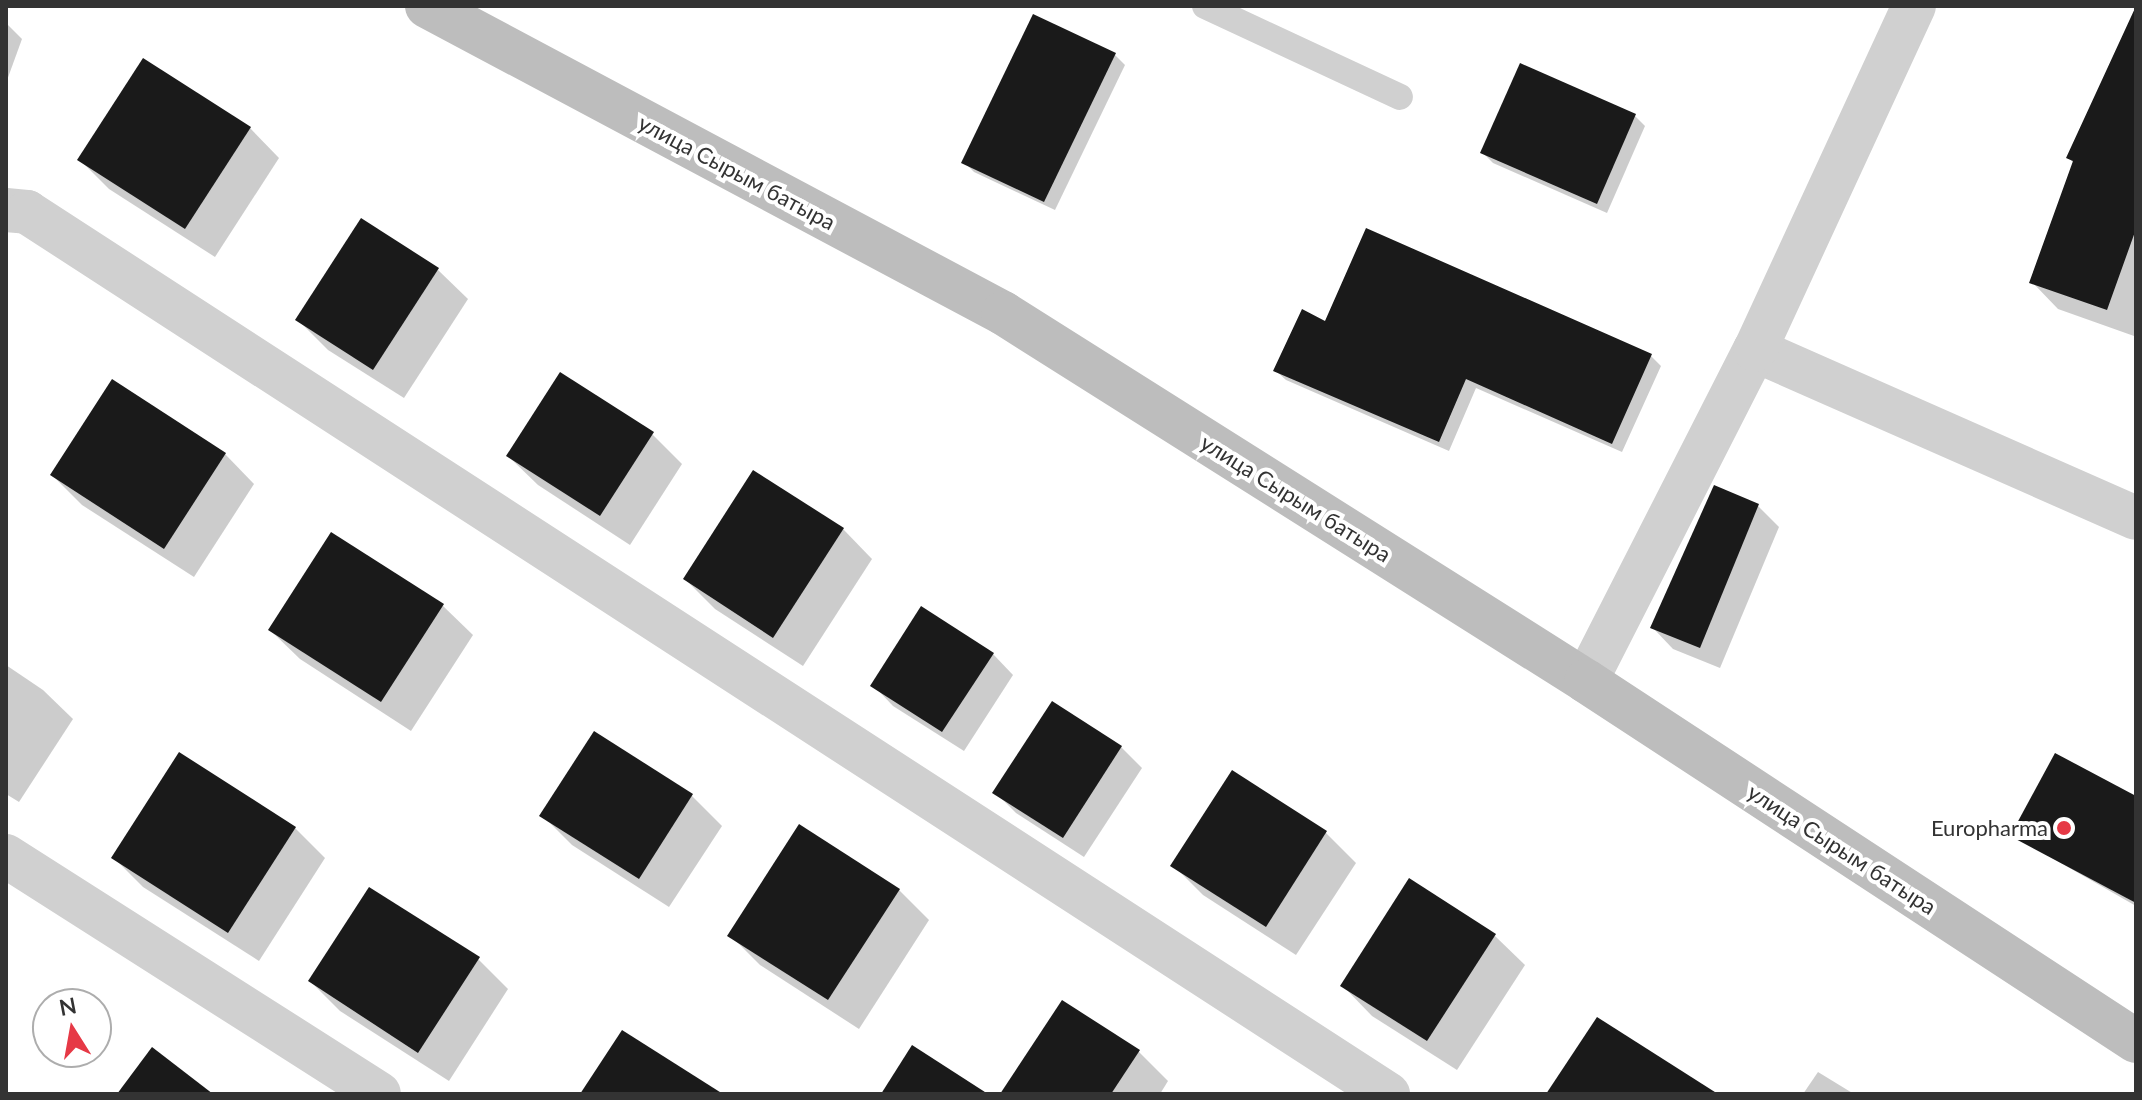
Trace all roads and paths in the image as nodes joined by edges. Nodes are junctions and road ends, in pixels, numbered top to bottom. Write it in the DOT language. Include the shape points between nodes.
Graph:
graph roads {
  1 [pos="427,6"];
  2 [pos="1205,6"];
  3 [pos="1914,6"];
  4 [pos="1400,97"];
  5 [pos="6,210"];
  6 [pos="1755,350"];
  7 [pos="2136,518"];
  8 [pos="1586,681"];
  9 [pos="6,856"];
  10 [pos="2136,1041"];
  11 [pos="379,1094"];
  12 [pos="1388,1094"];
  1 -- 8 [label="street, улица Сырым батыра" via="1003,313"];
  2 -- 4 [label="lane"];
  3 -- 6 [label="street"];
  5 -- 12 [label="street" via="27,212"];
  6 -- 7 [label="street"];
  6 -- 8 [label="street"];
  8 -- 10 [label="street, улица Сырым батыра"];
  9 -- 11 [label="street"];
}
